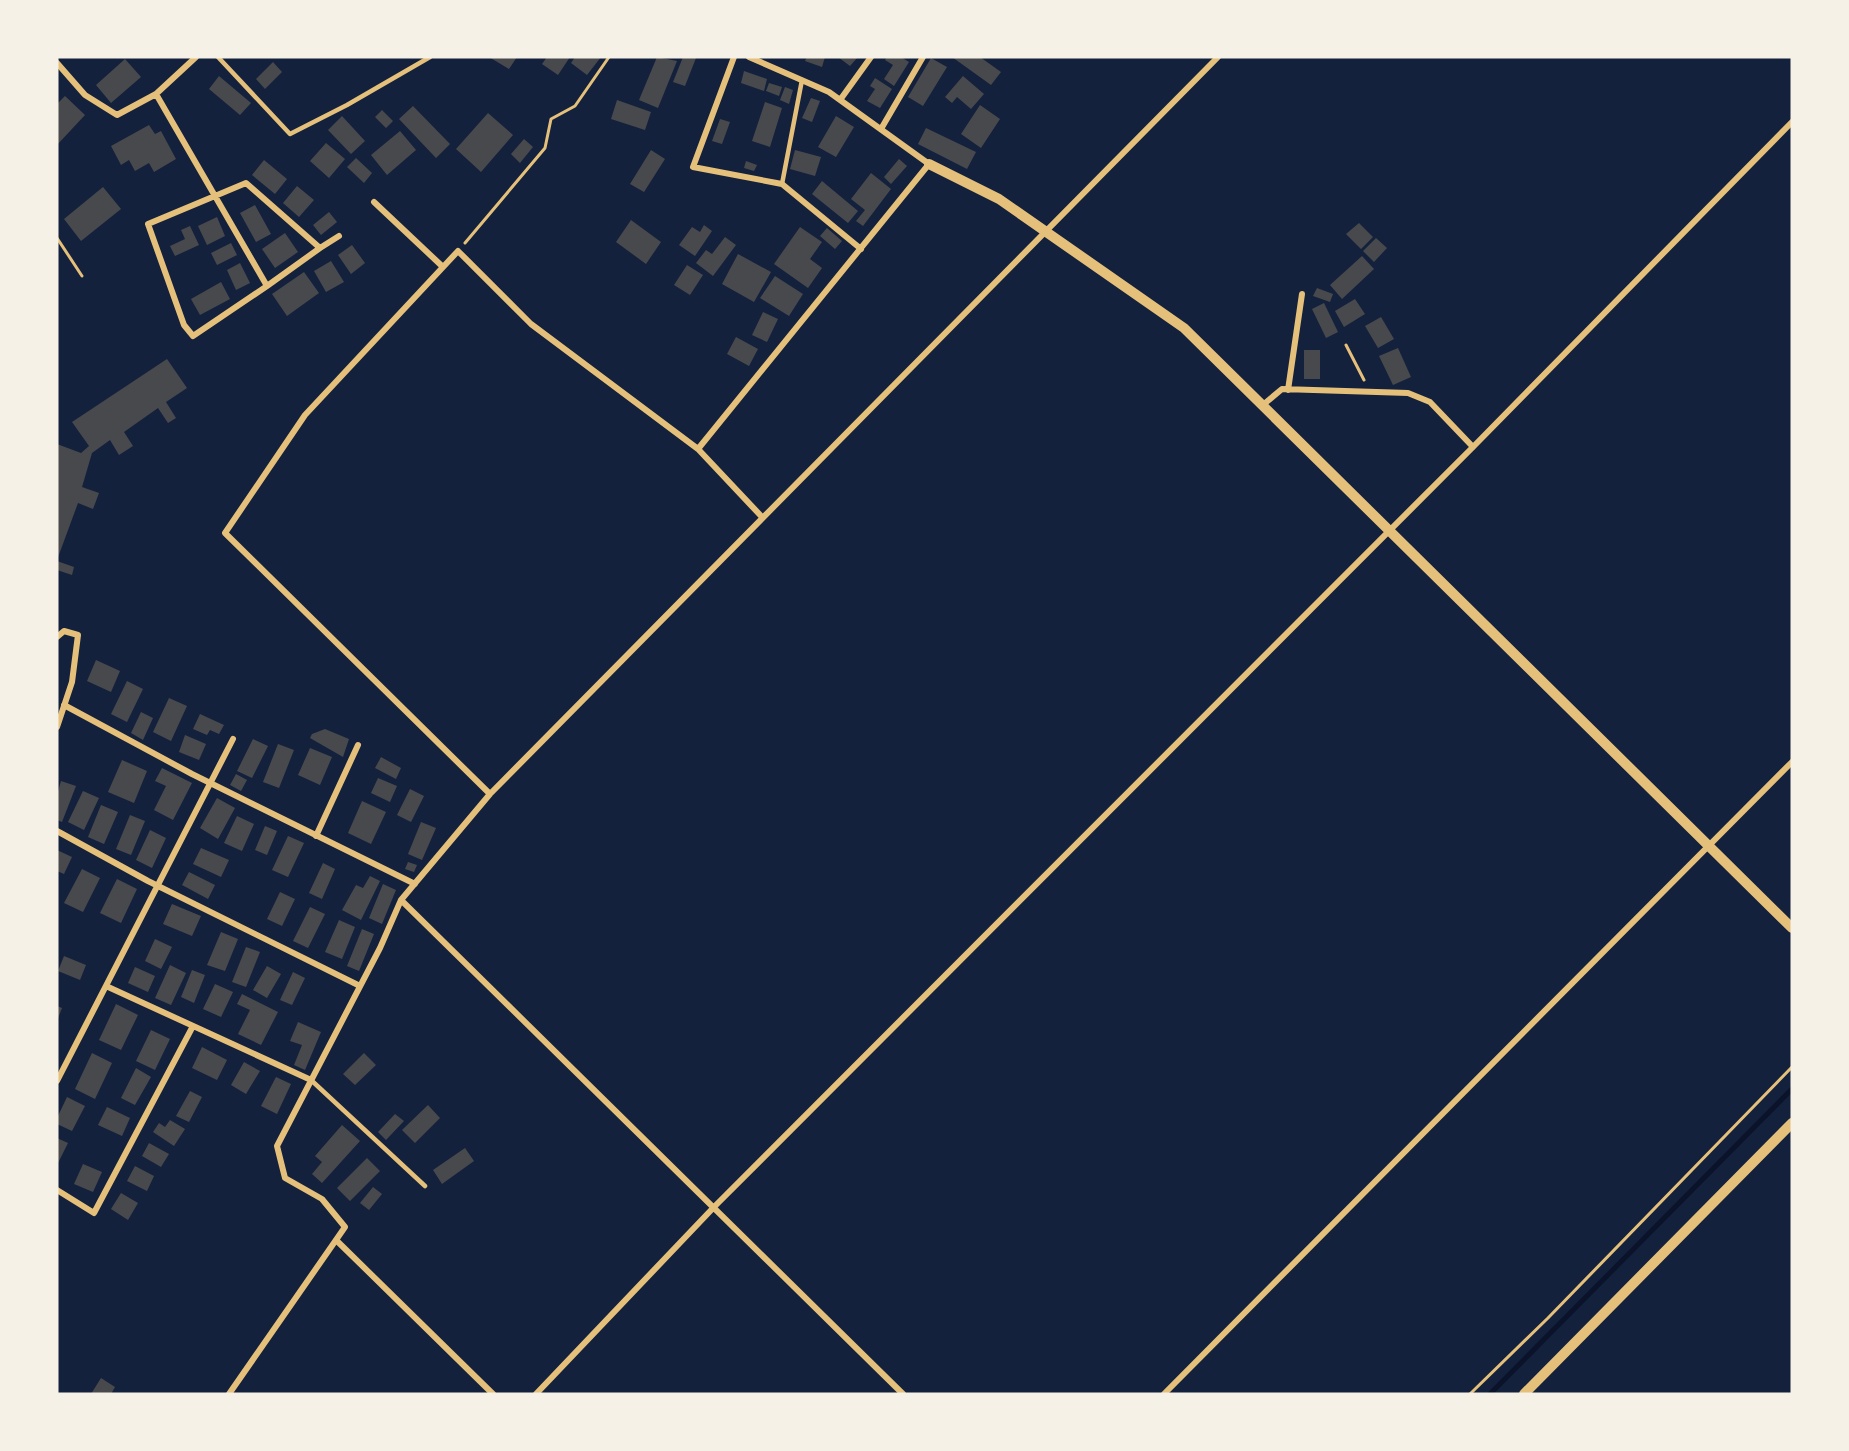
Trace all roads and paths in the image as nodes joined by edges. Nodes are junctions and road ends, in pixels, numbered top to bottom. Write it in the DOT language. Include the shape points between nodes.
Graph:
graph roads {
  1 [pos="196,57"];
  2 [pos="218,57"];
  3 [pos="430,57"];
  4 [pos="609,57"];
  5 [pos="734,57"];
  6 [pos="749,57"];
  7 [pos="871,57"];
  8 [pos="923,57"];
  9 [pos="1217,57"];
  10 [pos="57,63"];
  11 [pos="802,81"];
  12 [pos="156,94"];
  13 [pos="840,100"];
  14 [pos="1792,122"];
  15 [pos="881,129"];
  16 [pos="929,164"];
  17 [pos="782,184"];
  18 [pos="215,195"];
  19 [pos="374,202"];
  20 [pos="1048,232"];
  21 [pos="339,236"];
  22 [pos="57,238"];
  23 [pos="320,248"];
  24 [pos="861,249"];
  25 [pos="458,251"];
  26 [pos="443,267"];
  27 [pos="82,276"];
  28 [pos="267,286"];
  29 [pos="1302,294"];
  30 [pos="1346,345"];
  31 [pos="1288,390"];
  32 [pos="1370,392"];
  33 [pos="1264,404"];
  34 [pos="1473,447"];
  35 [pos="698,449"];
  36 [pos="762,517"];
  37 [pos="1390,530"];
  38 [pos="57,637"];
  39 [pos="64,705"];
  40 [pos="57,728"];
  41 [pos="233,739"];
  42 [pos="358,745"];
  43 [pos="1792,762"];
  44 [pos="209,783"];
  45 [pos="490,794"];
  46 [pos="57,831"];
  47 [pos="316,836"];
  48 [pos="1709,845"];
  49 [pos="415,884"];
  50 [pos="158,885"];
  51 [pos="401,900"];
  52 [pos="1792,928"];
  53 [pos="106,986"];
  54 [pos="360,986"];
  55 [pos="193,1026"];
  56 [pos="1792,1067"];
  57 [pos="311,1080"];
  58 [pos="57,1082"];
  59 [pos="1792,1123"];
  60 [pos="425,1186"];
  61 [pos="57,1190"];
  62 [pos="715,1206"];
  63 [pos="336,1240"];
  64 [pos="230,1394"];
  65 [pos="493,1394"];
  66 [pos="537,1394"];
  67 [pos="903,1394"];
  68 [pos="1164,1394"];
  69 [pos="1470,1394"];
  70 [pos="1524,1394"];
  1 -- 12 [label="street"];
  2 -- 3 [label="lane" via="290,134"];
  4 -- 25 [label="path" via="575,106 550,119 545,148"];
  5 -- 17 [label="street" via="693,167"];
  6 -- 11 [label="street"];
  7 -- 13 [label="street"];
  8 -- 15 [label="street"];
  9 -- 20 [label="street"];
  10 -- 12 [label="street" via="85,95 117,115"];
  11 -- 13 [label="street"];
  11 -- 17 [label="lane"];
  12 -- 18 [label="street"];
  13 -- 15 [label="street"];
  14 -- 34 [label="street"];
  15 -- 16 [label="street"];
  16 -- 20 [label="street" via="999,199"];
  16 -- 24 [label="street"];
  17 -- 24 [label="street"];
  18 -- 23 [label="street" via="246,183"];
  18 -- 28 [label="street"];
  18 -- 28 [label="street" via="148,224 184,325 194,336"];
  19 -- 26 [label="street"];
  20 -- 33 [label="street" via="1184,328"];
  20 -- 36 [label="street"];
  21 -- 23 [label="street"];
  22 -- 27 [label="path"];
  23 -- 28 [label="street"];
  24 -- 35 [label="street"];
  25 -- 26 [label="street"];
  25 -- 35 [label="street" via="531,324"];
  26 -- 45 [label="street" via="305,415 225,533"];
  29 -- 31 [label="street"];
  30 -- 32 [label="path"];
  31 -- 32 [label="street"];
  31 -- 33 [label="street" via="1282,389"];
  32 -- 34 [label="street" via="1408,393 1430,402"];
  33 -- 37 [label="street"];
  34 -- 37 [label="street"];
  35 -- 36 [label="street"];
  36 -- 45 [label="street"];
  37 -- 48 [label="street"];
  37 -- 62 [label="street"];
  38 -- 39 [label="street" via="64,631 78,635 72,682"];
  39 -- 40 [label="street"];
  39 -- 44 [label="street"];
  41 -- 44 [label="street"];
  42 -- 47 [label="street"];
  43 -- 48 [label="street"];
  44 -- 47 [label="street"];
  44 -- 50 [label="street"];
  45 -- 49 [label="street"];
  46 -- 50 [label="street"];
  47 -- 49 [label="street"];
  48 -- 52 [label="street"];
  48 -- 68 [label="street"];
  49 -- 51 [label="street"];
  50 -- 53 [label="street"];
  50 -- 54 [label="street"];
  51 -- 54 [label="street"];
  51 -- 62 [label="street"];
  53 -- 55 [label="street"];
  53 -- 58 [label="street"];
  54 -- 57 [label="street"];
  55 -- 57 [label="street"];
  55 -- 61 [label="street" via="94,1213"];
  56 -- 69 [label="path"];
  57 -- 60 [label="lane"];
  57 -- 63 [label="street" via="277,1146 285,1178 322,1199 345,1227"];
  59 -- 70 [label="street"];
  62 -- 66 [label="street"];
  62 -- 67 [label="street"];
  63 -- 64 [label="street"];
  63 -- 65 [label="street"];
}
